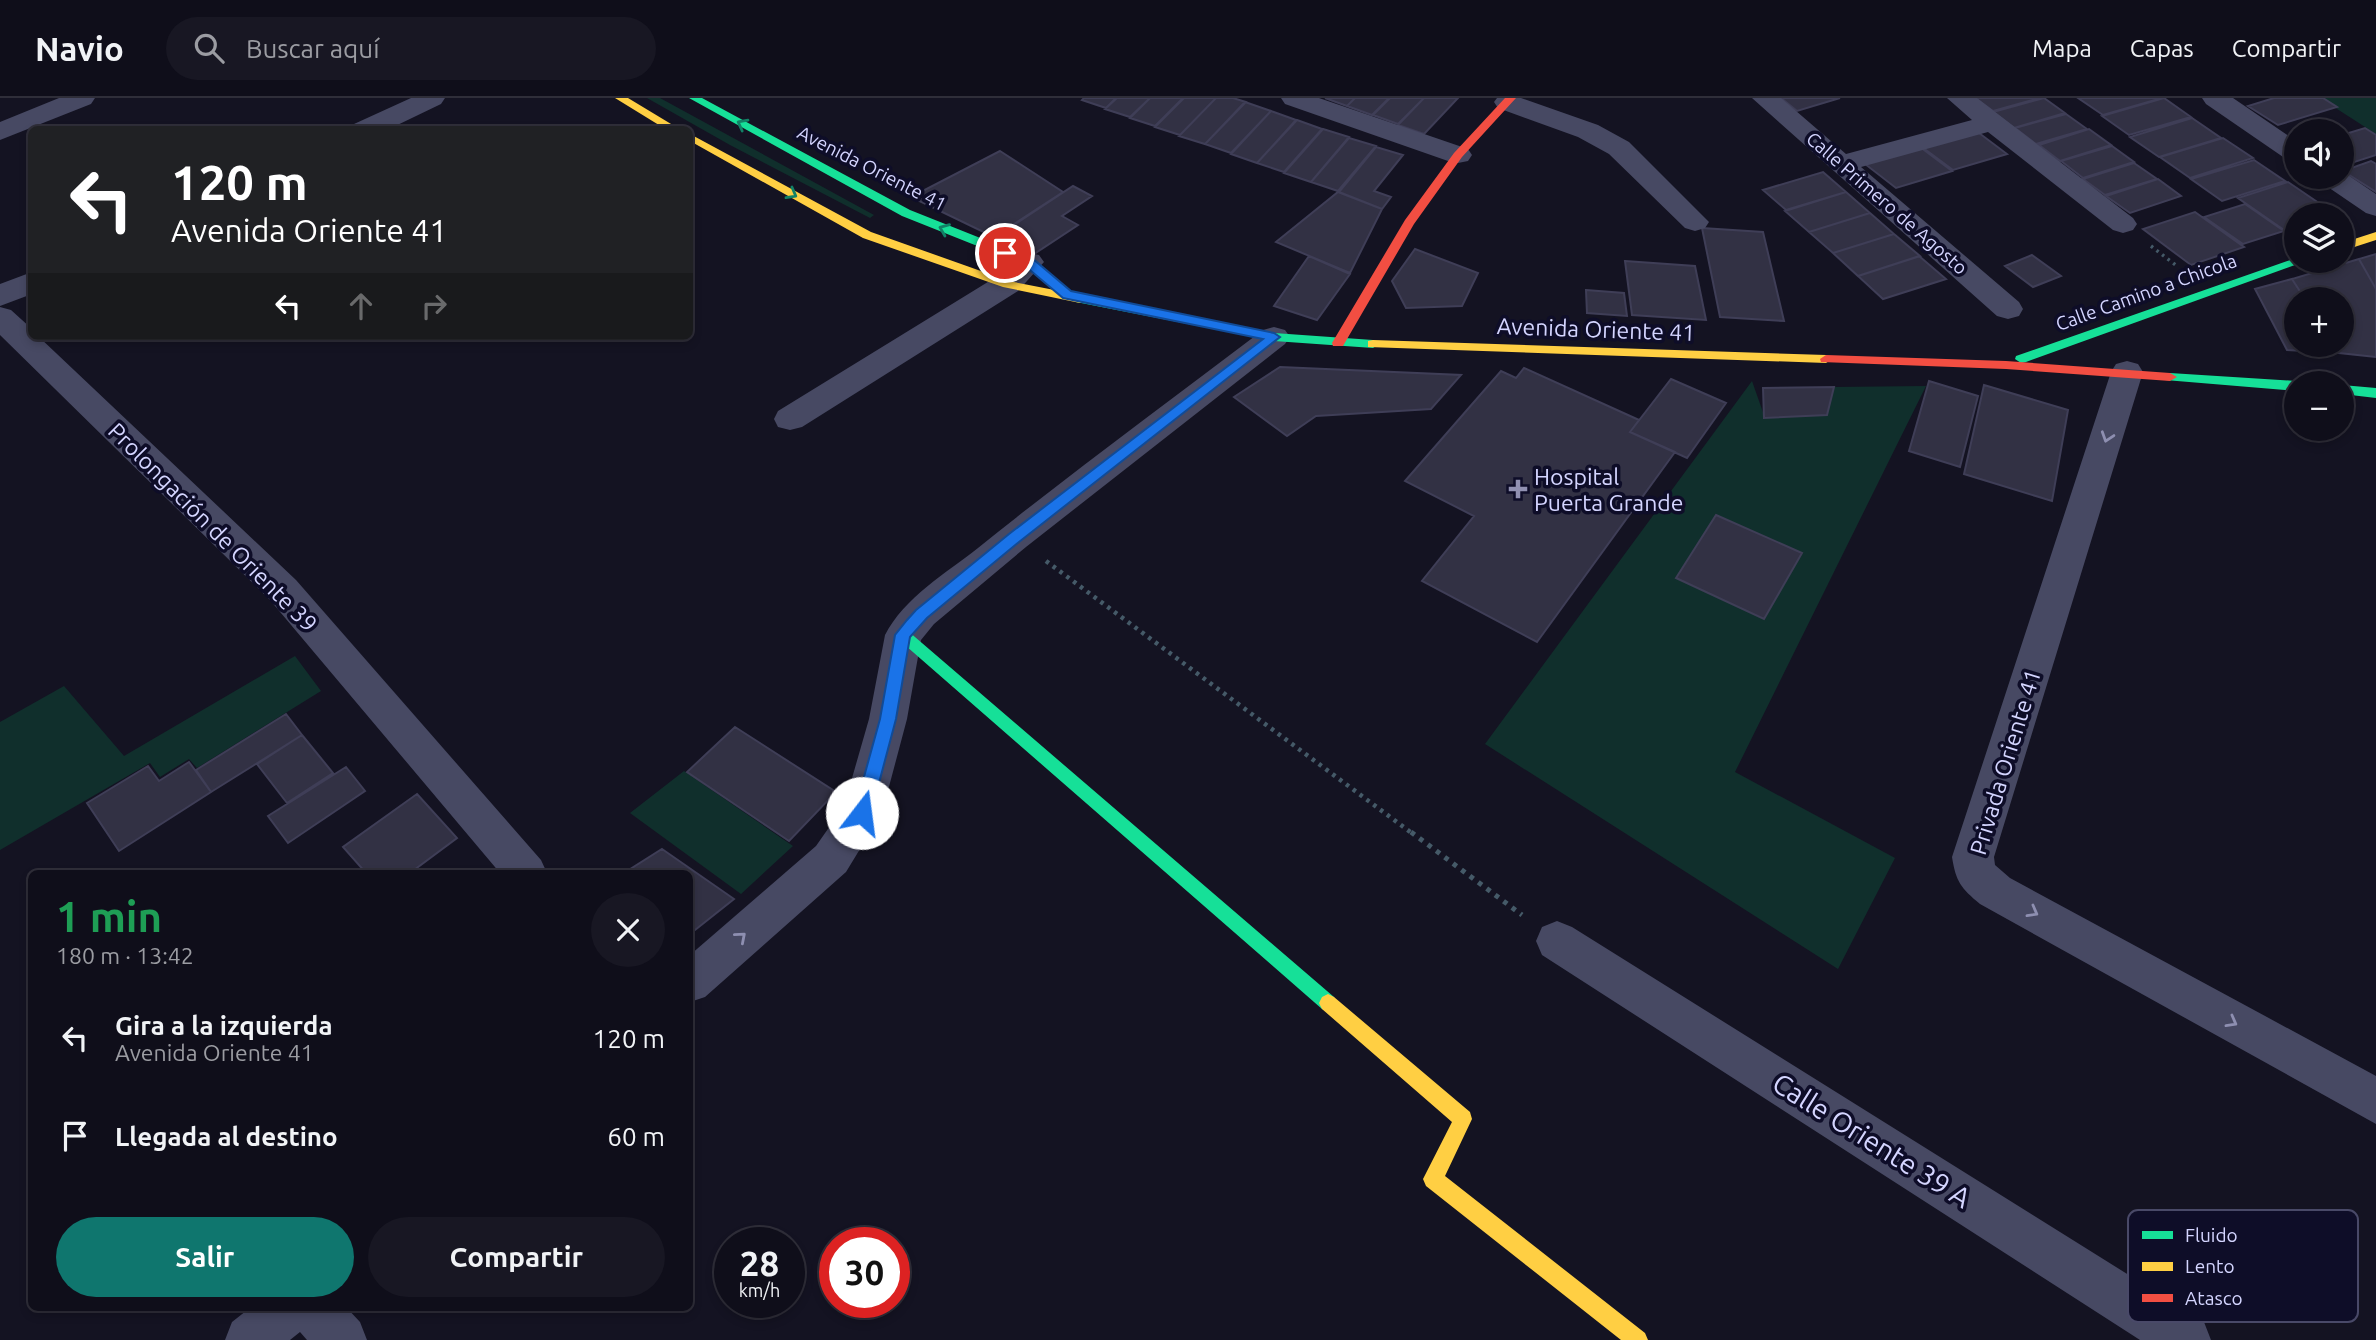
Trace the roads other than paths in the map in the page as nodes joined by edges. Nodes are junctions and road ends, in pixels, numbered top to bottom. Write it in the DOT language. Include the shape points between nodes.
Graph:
graph roads {
  1 [pos="82,98"];
  2 [pos="432,98"];
  3 [pos="620,98"];
  4 [pos="694,98"];
  5 [pos="1294,98"];
  6 [pos="1765,98"];
  7 [pos="1960,98"];
  8 [pos="2215,98"];
  9 [pos="1509,100"];
  10 [pos="1992,123"];
  11 [pos="372,126"];
  12 [pos="669,126"];
  13 [pos="0,132"];
  14 [pos="693,139"];
  15 [pos="2284,145"];
  16 [pos="1458,155"];
  17 [pos="1841,164"];
  18 [pos="2350,189"];
  19 [pos="2376,206"];
  20 [pos="1695,222"];
  21 [pos="2123,224"];
  22 [pos="2376,236"];
  23 [pos="2354,243"];
  24 [pos="1029,262"];
  25 [pos="2284,266"];
  26 [pos="28,284"];
  27 [pos="1007,284"];
  28 [pos="1067,295"];
  29 [pos="0,296"];
  30 [pos="2008,309"];
  31 [pos="0,317"];
  32 [pos="1274,337"];
  33 [pos="1338,343"];
  34 [pos="2006,365"];
  35 [pos="2127,372"];
  36 [pos="2284,385"];
  37 [pos="2354,391"];
  38 [pos="2376,393"];
  39 [pos="790,419"];
  40 [pos="903,635"];
  41 [pos="523,870"];
  42 [pos="1558,941"];
  43 [pos="693,979"];
  44 [pos="2376,1101"];
  45 [pos="2128,1303"];
  46 [pos="286,1311"];
  47 [pos="315,1311"];
  48 [pos="2158,1322"];
  49 [pos="250,1340"];
  50 [pos="342,1340"];
  51 [pos="1638,1340"];
  52 [pos="2186,1340"];
  1 -- 13 [label="street"];
  2 -- 11 [label="street"];
  3 -- 12 [label="street"];
  24 -- 4 [label="street, Avenida Oriente 41, one-way" via="906,213"];
  5 -- 16 [label="street"];
  6 -- 17 [label="street, Calle Primero de Agosto"];
  7 -- 10 [label="street"];
  8 -- 15 [label="street"];
  9 -- 16 [label="street"];
  9 -- 20 [label="street" via="1606,139"];
  10 -- 17 [label="street"];
  10 -- 21 [label="street"];
  14 -- 27 [label="street, Avenida Oriente 41, one-way" via="867,236"];
  16 -- 33 [label="street" via="1409,223"];
  17 -- 30 [label="street, Calle Primero de Agosto"];
  18 -- 19 [label="street"];
  22 -- 23 [label="street"];
  24 -- 27 [label="street"];
  24 -- 28 [label="street, Avenida Oriente 41"];
  25 -- 34 [label="street, Calle Camino a Chicola"];
  26 -- 29 [label="street"];
  27 -- 28 [label="street, Avenida Oriente 41"];
  27 -- 39 [label="street"];
  28 -- 32 [label="street, Avenida Oriente 41"];
  31 -- 41 [label="street, Prolongación de Oriente 39" via="283,590"];
  32 -- 33 [label="street, Avenida Oriente 41"];
  32 -- 40 [label="street" via="1014,538"];
  33 -- 34 [label="street, Avenida Oriente 41"];
  34 -- 35 [label="street, Avenida Oriente 41"];
  35 -- 36 [label="street, Avenida Oriente 41"];
  35 -- 44 [label="street, Privada Oriente 41, one-way" via="1973,857 1976,875 1995,891"];
  37 -- 38 [label="street"];
  43 -- 40 [label="street, one-way" via="831,859 862,813 888,719"];
  40 -- 51 [label="street" via="1463,1119 1433,1179"];
  42 -- 45 [label="street, Calle Oriente 39 A"];
  46 -- 49 [label="street"];
  47 -- 50 [label="street"];
  48 -- 52 [label="street, Calle Oriente 39 A"];
}
